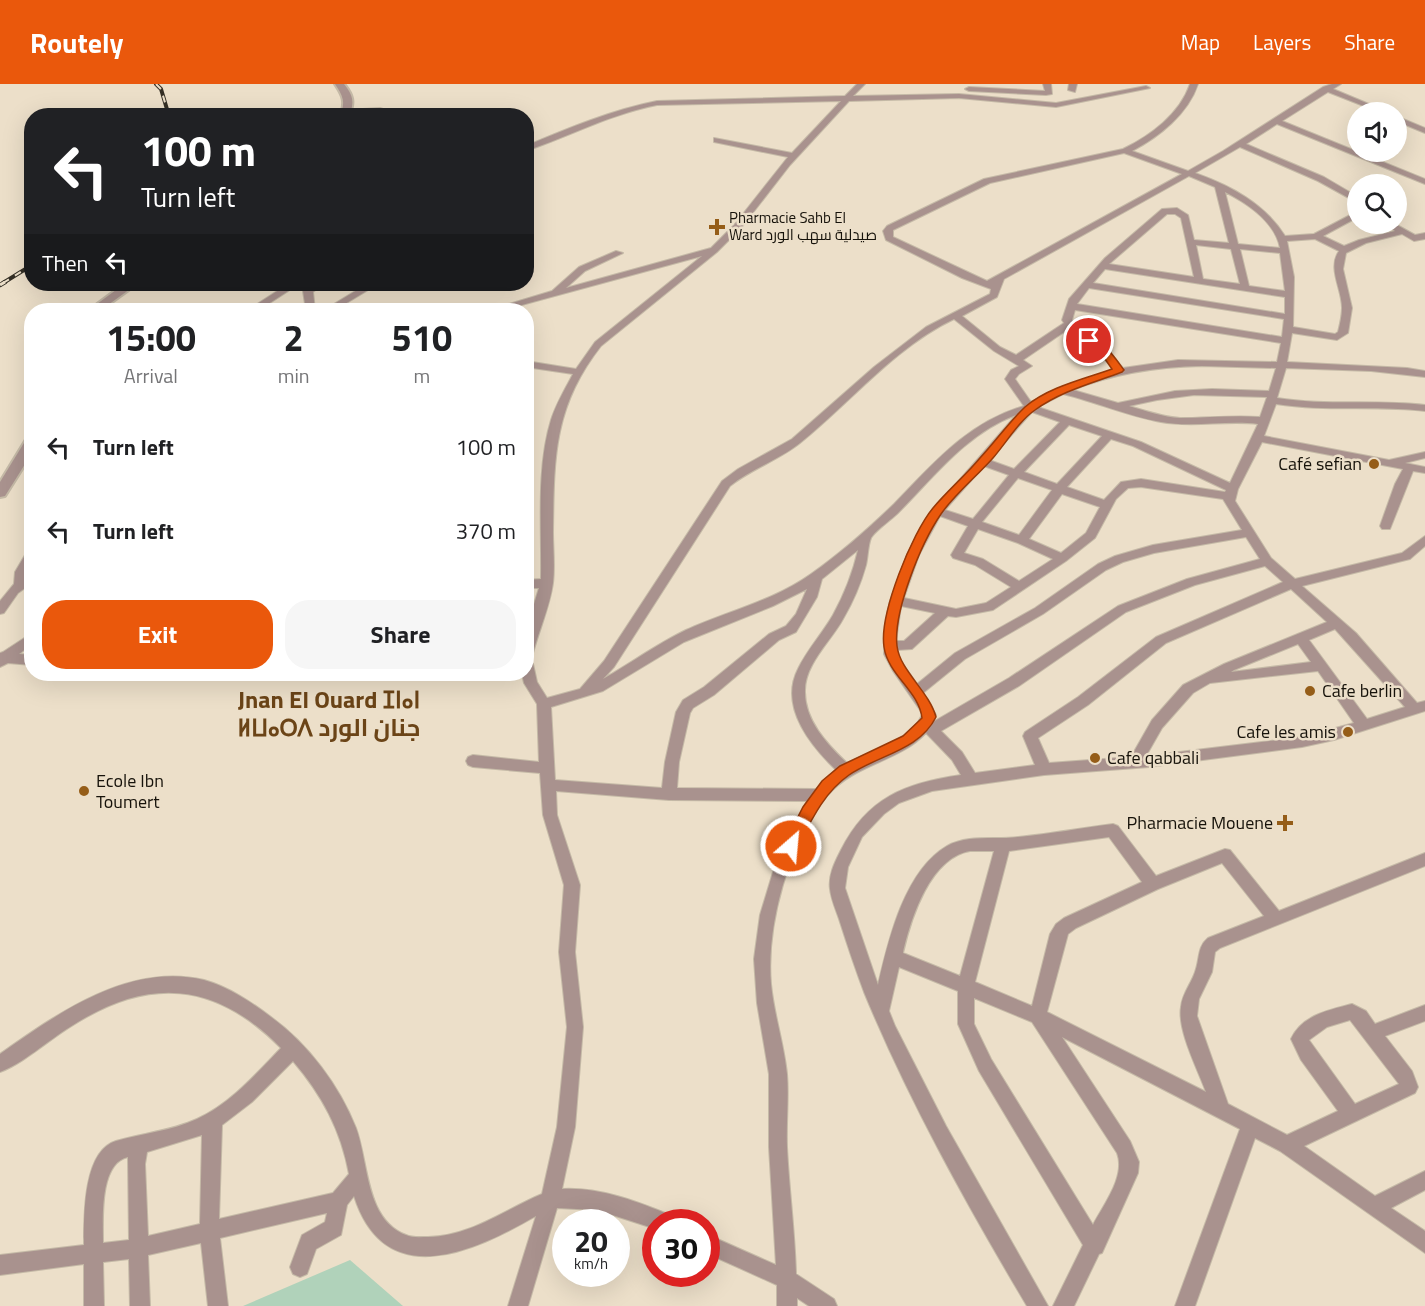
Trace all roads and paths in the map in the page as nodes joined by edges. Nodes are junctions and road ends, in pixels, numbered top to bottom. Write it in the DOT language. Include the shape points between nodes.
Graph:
graph roads {
  1 [pos="339,84"];
  2 [pos="861,84"];
  3 [pos="1037,84"];
  4 [pos="1047,84"];
  5 [pos="1337,84"];
  6 [pos="1191,87"];
  7 [pos="1146,88"];
  8 [pos="1326,89"];
  9 [pos="968,90"];
  10 [pos="847,99"];
  11 [pos="1359,102"];
  12 [pos="346,108"];
  13 [pos="1278,122"];
  14 [pos="1407,123"];
  15 [pos="1425,131"];
  16 [pos="717,140"];
  17 [pos="1241,145"];
  18 [pos="534,146"];
  19 [pos="1125,152"];
  20 [pos="793,156"];
  21 [pos="1189,174"];
  22 [pos="1425,182"];
  23 [pos="1219,185"];
  24 [pos="1347,194"];
  25 [pos="1347,219"];
  26 [pos="1394,234"];
  27 [pos="1405,234"];
  28 [pos="1316,236"];
  29 [pos="1425,236"];
  30 [pos="1283,239"];
  31 [pos="1190,242"];
  32 [pos="1234,245"];
  33 [pos="1344,249"];
  34 [pos="714,250"];
  35 [pos="1284,251"];
  36 [pos="619,252"];
  37 [pos="1103,266"];
  38 [pos="1199,280"];
  39 [pos="995,283"];
  40 [pos="1088,285"];
  41 [pos="1245,287"];
  42 [pos="121,291"];
  43 [pos="283,291"];
  44 [pos="361,291"];
  45 [pos="554,293"];
  46 [pos="1290,295"];
  47 [pos="104,303"];
  48 [pos="264,303"];
  49 [pos="341,303"];
  50 [pos="519,303"];
  51 [pos="1071,306"];
  52 [pos="955,315"];
  53 [pos="1288,317"];
  54 [pos="1067,325"];
  55 [pos="1287,329"];
  56 [pos="1286,341"];
  57 [pos="1017,359"];
  58 [pos="534,365"];
  59 [pos="1282,365"];
  60 [pos="1119,370"];
  61 [pos="579,372"];
  62 [pos="1425,374"];
  63 [pos="1063,390"];
  64 [pos="1272,397"];
  65 [pos="1116,407"];
  66 [pos="1030,408"];
  67 [pos="1425,408"];
  68 [pos="1264,421"];
  69 [pos="1066,422"];
  70 [pos="1109,435"];
  71 [pos="1259,438"];
  72 [pos="24,454"];
  73 [pos="1425,455"];
  74 [pos="983,462"];
  75 [pos="1388,463"];
  76 [pos="1410,467"];
  77 [pos="1425,470"];
  78 [pos="1017,473"];
  79 [pos="1060,488"];
  80 [pos="1230,492"];
  81 [pos="0,493"];
  82 [pos="1106,505"];
  83 [pos="937,511"];
  84 [pos="974,524"];
  85 [pos="1386,526"];
  86 [pos="1248,533"];
  87 [pos="866,534"];
  88 [pos="1022,540"];
  89 [pos="1425,540"];
  90 [pos="1062,558"];
  91 [pos="1268,561"];
  92 [pos="24,567"];
  93 [pos="816,576"];
  94 [pos="24,582"];
  95 [pos="547,583"];
  96 [pos="534,584"];
  97 [pos="20,585"];
  98 [pos="1291,585"];
  99 [pos="1019,586"];
  100 [pos="896,601"];
  101 [pos="0,610"];
  102 [pos="945,612"];
  103 [pos="1338,623"];
  104 [pos="534,626"];
  105 [pos="1301,638"];
  106 [pos="24,643"];
  107 [pos="890,645"];
  108 [pos="1,659"];
  109 [pos="24,660"];
  110 [pos="1321,666"];
  111 [pos="1203,680"];
  112 [pos="530,681"];
  113 [pos="917,691"];
  114 [pos="579,694"];
  115 [pos="544,704"];
  116 [pos="1419,708"];
  117 [pos="1364,726"];
  118 [pos="929,727"];
  119 [pos="473,761"];
  120 [pos="1135,762"];
  121 [pos="1044,769"];
  122 [pos="845,770"];
  123 [pos="547,776"];
  124 [pos="970,778"];
  125 [pos="669,794"];
  126 [pos="818,795"];
  127 [pos="1003,845"];
  128 [pos="1425,859"];
  129 [pos="1153,884"];
  130 [pos="1276,919"];
  131 [pos="892,956"];
  132 [pos="966,986"];
  133 [pos="880,1010"];
  134 [pos="1425,1013"];
  135 [pos="1038,1016"];
  136 [pos="1372,1033"];
  137 [pos="293,1048"];
  138 [pos="0,1064"];
  139 [pos="1221,1110"];
  140 [pos="1352,1115"];
  141 [pos="214,1120"];
  142 [pos="1251,1125"];
  143 [pos="139,1145"];
  144 [pos="1286,1145"];
  145 [pos="359,1177"];
  146 [pos="1425,1180"];
  147 [pos="338,1201"];
  148 [pos="549,1201"];
  149 [pos="1375,1206"];
  150 [pos="642,1215"];
  151 [pos="209,1231"];
  152 [pos="1425,1243"];
  153 [pos="1095,1246"];
  154 [pos="138,1248"];
  155 [pos="720,1249"];
  156 [pos="95,1254"];
  157 [pos="0,1265"];
  158 [pos="300,1267"];
  159 [pos="788,1280"];
  160 [pos="94,1306"];
  161 [pos="140,1306"];
  162 [pos="218,1306"];
  163 [pos="518,1306"];
  164 [pos="787,1306"];
  165 [pos="827,1306"];
  166 [pos="1038,1306"];
  167 [pos="1063,1306"];
  168 [pos="1185,1306"];
  1 -- 12 [label="street" via="348,95"];
  2 -- 10 [label="street"];
  3 -- 4 [label="street"];
  4 -- 9 [label="street" via="1046,93"];
  5 -- 8 [label="street"];
  6 -- 19 [label="street" via="1152,138"];
  7 -- 9 [label="street" via="1056,105"];
  8 -- 11 [label="street"];
  8 -- 13 [label="street"];
  9 -- 10 [label="street"];
  10 -- 18 [label="street" via="648,104"];
  10 -- 20 [label="street"];
  13 -- 17 [label="street"];
  13 -- 22 [label="street"];
  14 -- 15 [label="street"];
  16 -- 20 [label="street"];
  17 -- 21 [label="street"];
  17 -- 24 [label="street" via="1321,179"];
  19 -- 21 [label="street"];
  19 -- 39 [label="street" via="987,181 886,231 896,242"];
  20 -- 34 [label="street"];
  21 -- 23 [label="street"];
  21 -- 39 [label="street"];
  23 -- 30 [label="street" via="1262,213"];
  23 -- 32 [label="street"];
  25 -- 28 [label="street"];
  26 -- 33 [label="street"];
  27 -- 29 [label="street" via="1414,238"];
  28 -- 30 [label="street"];
  28 -- 33 [label="street"];
  30 -- 35 [label="street"];
  31 -- 32 [label="street"];
  31 -- 37 [label="street" via="1185,217 1168,210"];
  31 -- 38 [label="street"];
  32 -- 35 [label="street"];
  32 -- 41 [label="street"];
  33 -- 55 [label="street" via="1339,270 1348,305 1343,333 1337,337"];
  34 -- 45 [label="street"];
  34 -- 61 [label="street" via="614,330"];
  35 -- 46 [label="street"];
  36 -- 45 [label="street" via="576,273"];
  37 -- 38 [label="street"];
  37 -- 40 [label="street"];
  38 -- 41 [label="street"];
  39 -- 52 [label="street" via="994,295"];
  40 -- 51 [label="street"];
  40 -- 53 [label="street"];
  41 -- 46 [label="street"];
  42 -- 47 [label="street"];
  43 -- 48 [label="street"];
  44 -- 49 [label="street"];
  45 -- 50 [label="street"];
  46 -- 53 [label="street"];
  51 -- 54 [label="street"];
  51 -- 56 [label="street"];
  52 -- 57 [label="street" via="997,349"];
  52 -- 114 [label="street" via="930,328 887,361 796,441 726,484 609,664"];
  53 -- 55 [label="street"];
  54 -- 57 [label="street"];
  54 -- 60 [label="street" via="1099,347"];
  55 -- 56 [label="street"];
  56 -- 59 [label="street"];
  57 -- 66 [label="street" via="1027,366 1013,374 1011,380"];
  58 -- 61 [label="street"];
  59 -- 60 [label="street" via="1179,362"];
  59 -- 62 [label="street" via="1363,366"];
  59 -- 64 [label="street"];
  60 -- 63 [label="street"];
  61 -- 95 [label="street" via="561,406 549,454"];
  63 -- 65 [label="street"];
  63 -- 66 [label="street"];
  64 -- 65 [label="street" via="1188,391"];
  64 -- 67 [label="street" via="1300,405 1381,403"];
  64 -- 68 [label="street"];
  65 -- 68 [label="street" via="1173,421"];
  66 -- 69 [label="street"];
  66 -- 74 [label="street"];
  66 -- 87 [label="street" via="1010,413 972,437"];
  68 -- 71 [label="street"];
  69 -- 70 [label="street"];
  69 -- 78 [label="street"];
  70 -- 79 [label="street"];
  70 -- 80 [label="street" via="1137,444"];
  71 -- 75 [label="street"];
  71 -- 80 [label="street"];
  72 -- 81 [label="street"];
  73 -- 75 [label="street"];
  74 -- 78 [label="street"];
  74 -- 83 [label="street"];
  75 -- 76 [label="street"];
  76 -- 77 [label="street"];
  76 -- 85 [label="street"];
  78 -- 79 [label="street"];
  78 -- 84 [label="street"];
  79 -- 82 [label="street"];
  79 -- 88 [label="street"];
  80 -- 82 [label="street" via="1131,483 1119,488"];
  80 -- 86 [label="street" via="1230,504"];
  82 -- 90 [label="street" via="1091,535"];
  83 -- 84 [label="street"];
  83 -- 100 [label="street" via="918,542"];
  84 -- 88 [label="street"];
  84 -- 99 [label="street" via="957,555 979,562"];
  86 -- 91 [label="street"];
  86 -- 113 [label="street" via="1153,549 1102,567 1039,611 960,656"];
  87 -- 93 [label="street"];
  87 -- 122 [label="street" via="853,585 798,686 801,708 813,734"];
  88 -- 90 [label="street"];
  89 -- 98 [label="street" via="1398,560"];
  90 -- 99 [label="street"];
  91 -- 98 [label="street"];
  91 -- 118 [label="street" via="1191,582 1122,609 1014,682"];
  92 -- 97 [label="street"];
  93 -- 114 [label="street" via="780,600 691,633 604,685"];
  93 -- 125 [label="street" via="811,597 791,629 774,637 688,704 672,762"];
  94 -- 97 [label="street"];
  95 -- 96 [label="street"];
  95 -- 104 [label="street"];
  97 -- 101 [label="street"];
  98 -- 103 [label="street"];
  98 -- 121 [label="street" via="1161,640 1083,701 1030,736"];
  99 -- 102 [label="street" via="989,607"];
  100 -- 102 [label="street"];
  100 -- 107 [label="street"];
  102 -- 107 [label="street" via="908,646"];
  103 -- 105 [label="street"];
  103 -- 116 [label="street"];
  105 -- 110 [label="street"];
  105 -- 111 [label="street"];
  106 -- 108 [label="street"];
  107 -- 113 [label="street" via="894,661"];
  108 -- 109 [label="street"];
  110 -- 111 [label="street"];
  110 -- 117 [label="street"];
  111 -- 120 [label="street" via="1175,702"];
  112 -- 115 [label="street"];
  113 -- 118 [label="street" via="930,715"];
  114 -- 115 [label="street"];
  115 -- 123 [label="street"];
  116 -- 117 [label="street"];
  117 -- 120 [label="street" via="1302,742"];
  118 -- 122 [label="street"];
  118 -- 124 [label="street" via="957,756"];
  119 -- 123 [label="street"];
  120 -- 121 [label="street"];
  121 -- 124 [label="street"];
  122 -- 126 [label="street"];
  123 -- 125 [label="street"];
  123 -- 148 [label="street" via="552,823 572,885 567,952 575,1027 566,1127"];
  124 -- 133 [label="street" via="931,785 894,799 857,833 843,859 837,878 838,898"];
  125 -- 126 [label="street"];
  126 -- 159 [label="street" via="784,861 763,942 762,976 778,1072 778,1146"];
  127 -- 129 [label="street" via="1113,830"];
  127 -- 131 [label="street" via="959,847 933,865 919,884"];
  127 -- 132 [label="street"];
  128 -- 130 [label="street"];
  129 -- 130 [label="street" via="1225,855"];
  129 -- 135 [label="street" via="1060,931"];
  130 -- 139 [label="street" via="1208,948 1207,962 1190,999 1190,1024"];
  131 -- 132 [label="street"];
  131 -- 133 [label="street"];
  132 -- 135 [label="street"];
  132 -- 153 [label="street" via="966,1024 975,1048"];
  133 -- 166 [label="street" via="940,1132"];
  134 -- 136 [label="street"];
  135 -- 139 [label="street"];
  135 -- 153 [label="street" via="1130,1162 1129,1173"];
  136 -- 140 [label="street" via="1406,1077 1409,1087"];
  136 -- 140 [label="street" via="1352,1012 1313,1026 1300,1039"];
  137 -- 138 [label="street" via="251,1010 220,992 193,986 161,986 120,993 87,1006"];
  137 -- 141 [label="street" via="249,1093"];
  137 -- 145 [label="street" via="316,1075 346,1127"];
  139 -- 142 [label="street"];
  140 -- 144 [label="street"];
  141 -- 143 [label="street"];
  141 -- 151 [label="street"];
  142 -- 144 [label="street"];
  142 -- 168 [label="street"];
  143 -- 154 [label="street"];
  143 -- 156 [label="street" via="116,1150 106,1157 95,1197"];
  144 -- 149 [label="street"];
  145 -- 147 [label="street"];
  145 -- 148 [label="street" via="366,1208 375,1224 402,1244 417,1247 461,1243"];
  146 -- 149 [label="street"];
  147 -- 151 [label="street"];
  147 -- 158 [label="street" via="333,1228 309,1242"];
  148 -- 150 [label="street" via="573,1199"];
  148 -- 163 [label="street"];
  149 -- 152 [label="street"];
  151 -- 154 [label="street"];
  151 -- 162 [label="street"];
  153 -- 167 [label="street"];
  154 -- 156 [label="street"];
  154 -- 161 [label="street"];
  155 -- 159 [label="street"];
  156 -- 157 [label="street"];
  156 -- 160 [label="street"];
  159 -- 164 [label="street"];
  159 -- 165 [label="street"];
}
